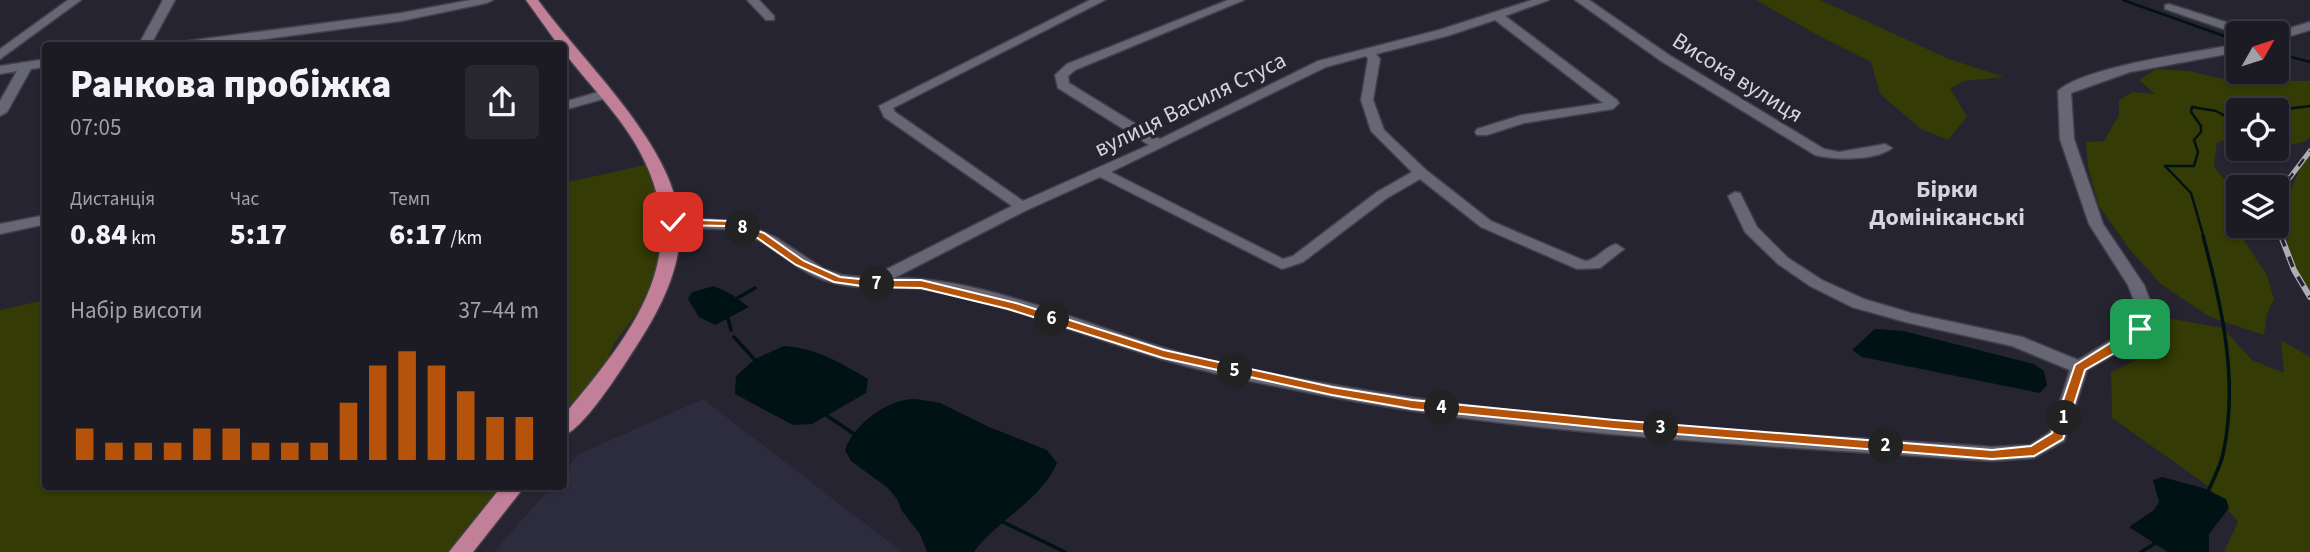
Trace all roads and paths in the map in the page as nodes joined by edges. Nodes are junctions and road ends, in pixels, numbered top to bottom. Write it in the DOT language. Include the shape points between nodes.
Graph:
graph roads {
  1 [pos="75,0"];
  2 [pos="169,0"];
  3 [pos="487,0"];
  4 [pos="532,0"];
  5 [pos="753,0"];
  6 [pos="1099,0"];
  7 [pos="1238,0"];
  8 [pos="1543,0"];
  9 [pos="1581,0"];
  10 [pos="2169,7"];
  11 [pos="1497,16"];
  12 [pos="770,18"];
  13 [pos="2226,26"];
  14 [pos="2310,26"];
  15 [pos="2289,32"];
  16 [pos="146,42"];
  17 [pos="212,42"];
  18 [pos="565,42"];
  19 [pos="567,45"];
  20 [pos="2226,50"];
  21 [pos="1368,51"];
  22 [pos="0,55"];
  23 [pos="0,62"];
  24 [pos="42,63"];
  25 [pos="21,66"];
  26 [pos="0,70"];
  27 [pos="605,93"];
  28 [pos="567,105"];
  29 [pos="0,112"];
  30 [pos="1482,132"];
  31 [pos="1160,145"];
  32 [pos="1885,148"];
  33 [pos="1099,170"];
  34 [pos="1421,173"];
  35 [pos="1735,196"];
  36 [pos="1021,207"];
  37 [pos="42,220"];
  38 [pos="673,222"];
  39 [pos="0,229"];
  40 [pos="1616,249"];
  41 [pos="869,284"];
  42 [pos="2079,368"];
  43 [pos="567,424"];
  44 [pos="512,490"];
  45 [pos="460,552"];
  1 -- 22 [label="street"];
  2 -- 16 [label="street"];
  3 -- 17 [label="street" via="388,19"];
  4 -- 18 [label="main road"];
  5 -- 12 [label="street"];
  6 -- 36 [label="street" via="886,106 889,114"];
  7 -- 31 [label="street" via="1061,75 1063,85"];
  8 -- 11 [label="street, вулиця Василя Стуса"];
  9 -- 32 [label="street, Висока вулиця" via="1665,58 1820,152 1839,156"];
  10 -- 13 [label="street"];
  11 -- 21 [label="street, вулиця Василя Стуса"];
  11 -- 30 [label="street" via="1612,103 1522,119"];
  14 -- 15 [label="street"];
  19 -- 27 [label="main road"];
  20 -- 42 [label="street" via="2132,68 2064,91 2067,139 2096,223 2136,285 2146,311 2140,329"];
  21 -- 31 [label="street, вулиця Василя Стуса" via="1322,64"];
  21 -- 34 [label="street" via="1374,59 1367,100 1378,131"];
  23 -- 25 [label="street"];
  24 -- 25 [label="street"];
  25 -- 26 [label="street"];
  25 -- 29 [label="street"];
  27 -- 28 [label="street"];
  27 -- 38 [label="main road" via="649,153 669,192"];
  31 -- 33 [label="street, вулиця Василя Стуса"];
  33 -- 34 [label="street" via="1282,264 1298,259 1382,195"];
  33 -- 36 [label="street, вулиця Василя Стуса"];
  34 -- 40 [label="street" via="1486,223 1583,266 1594,265"];
  35 -- 42 [label="street" via="1750,229 1816,284 1909,318 2015,341"];
  36 -- 41 [label="street, вулиця Василя Стуса"];
  37 -- 39 [label="street"];
  38 -- 41 [label="street" via="728,223 760,235 800,263 838,280"];
  38 -- 43 [label="main road" via="660,287 646,316 619,360"];
  41 -- 42 [label="street" via="921,284 1012,306 1163,354 1412,405 1992,454 2034,451 2058,436"];
  44 -- 45 [label="main road"];
}
